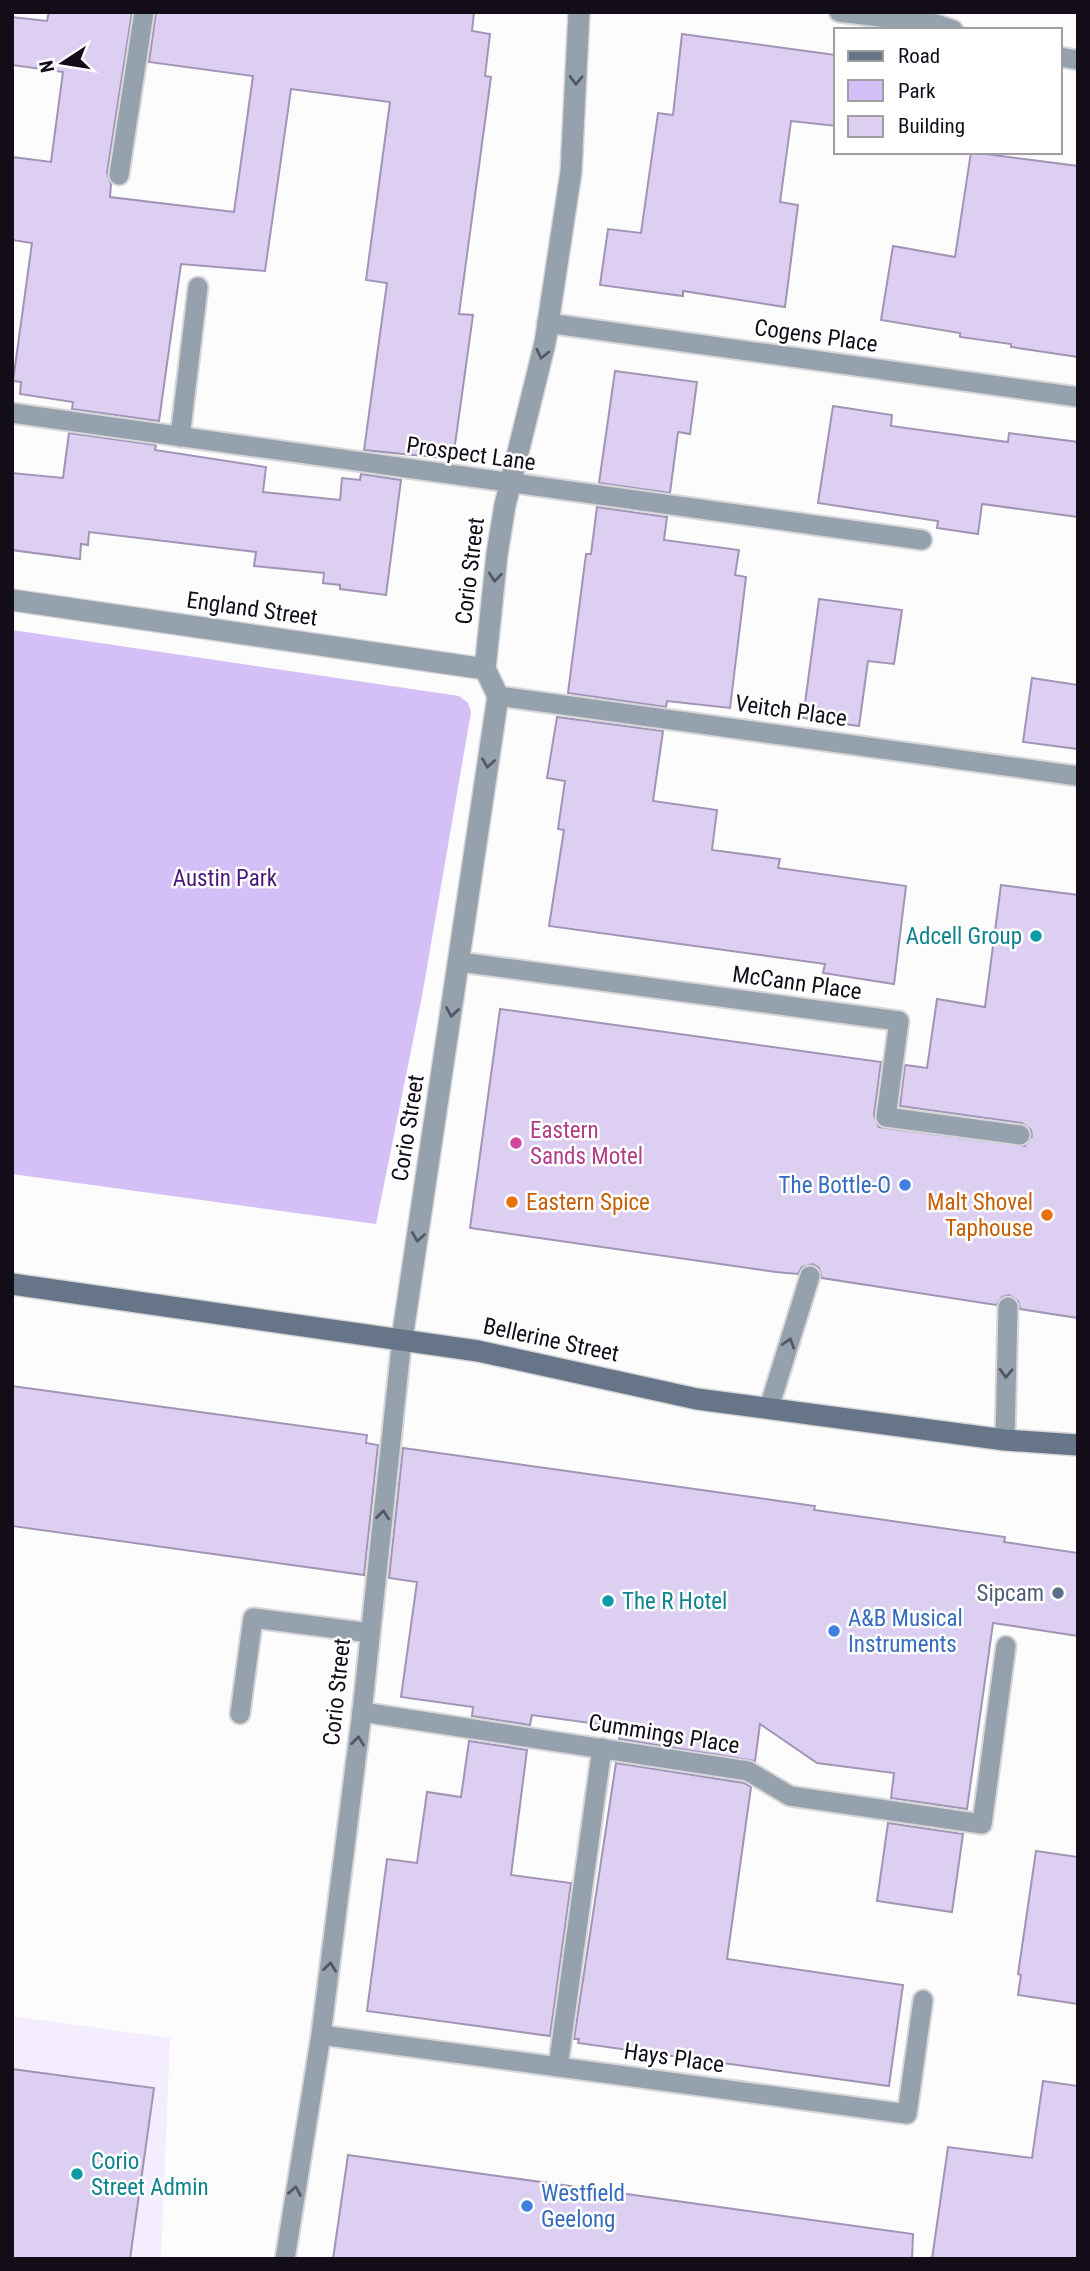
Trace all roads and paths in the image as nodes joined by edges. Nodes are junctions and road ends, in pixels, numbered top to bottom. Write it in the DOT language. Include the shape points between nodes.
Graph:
graph roads {
  1 [pos="144,12"];
  2 [pos="579,12"];
  3 [pos="839,12"];
  4 [pos="947,28"];
  5 [pos="120,175"];
  6 [pos="198,287"];
  7 [pos="547,323"];
  8 [pos="1078,397"];
  9 [pos="12,413"];
  10 [pos="180,437"];
  11 [pos="510,484"];
  12 [pos="922,540"];
  13 [pos="12,600"];
  14 [pos="485,669"];
  15 [pos="498,695"];
  16 [pos="1078,776"];
  17 [pos="460,962"];
  18 [pos="1020,1135"];
  19 [pos="810,1276"];
  20 [pos="12,1284"];
  21 [pos="1008,1307"];
  22 [pos="402,1339"];
  23 [pos="769,1408"];
  24 [pos="1005,1440"];
  25 [pos="1078,1445"];
  26 [pos="370,1633"];
  27 [pos="1006,1646"];
  28 [pos="362,1712"];
  29 [pos="240,1714"];
  30 [pos="602,1748"];
  31 [pos="923,2000"];
  32 [pos="321,2035"];
  33 [pos="558,2067"];
  34 [pos="285,2259"];
  1 -- 5 [label="lane"];
  2 -- 7 [label="street, Corio Street, one-way" via="571,172"];
  3 -- 4 [label="lane"];
  6 -- 10 [label="lane"];
  7 -- 8 [label="lane, Cogens Place"];
  7 -- 11 [label="street, Corio Street, one-way"];
  9 -- 10 [label="lane, Prospect Lane"];
  10 -- 11 [label="lane, Prospect Lane"];
  11 -- 12 [label="lane, Prospect Lane"];
  11 -- 14 [label="street, Corio Street, one-way" via="497,554"];
  13 -- 14 [label="street, England Street"];
  14 -- 15 [label="street"];
  15 -- 16 [label="lane, Veitch Place"];
  15 -- 17 [label="street, Corio Street, one-way"];
  17 -- 18 [label="lane, McCann Place" via="899,1021 886,1117"];
  17 -- 22 [label="street, Corio Street, one-way"];
  23 -- 19 [label="lane, one-way"];
  20 -- 22 [label="street, Bellerine Street"];
  21 -- 24 [label="lane, one-way"];
  22 -- 23 [label="street, Bellerine Street" via="697,1399"];
  26 -- 22 [label="lane, Corio Street, one-way"];
  23 -- 24 [label="street, Bellerine Street"];
  24 -- 25 [label="street, Bellerine Street"];
  26 -- 28 [label="lane, Corio Street"];
  26 -- 29 [label="lane" via="253,1618"];
  27 -- 30 [label="lane, Cummings Place" via="982,1824 790,1796 748,1772"];
  28 -- 30 [label="lane, Cummings Place"];
  32 -- 28 [label="lane, Corio Street, one-way"];
  30 -- 33 [label="lane"];
  31 -- 33 [label="lane, Hays Place" via="907,2113"];
  32 -- 33 [label="lane, Hays Place"];
  34 -- 32 [label="lane, Corio Street, one-way"];
}
